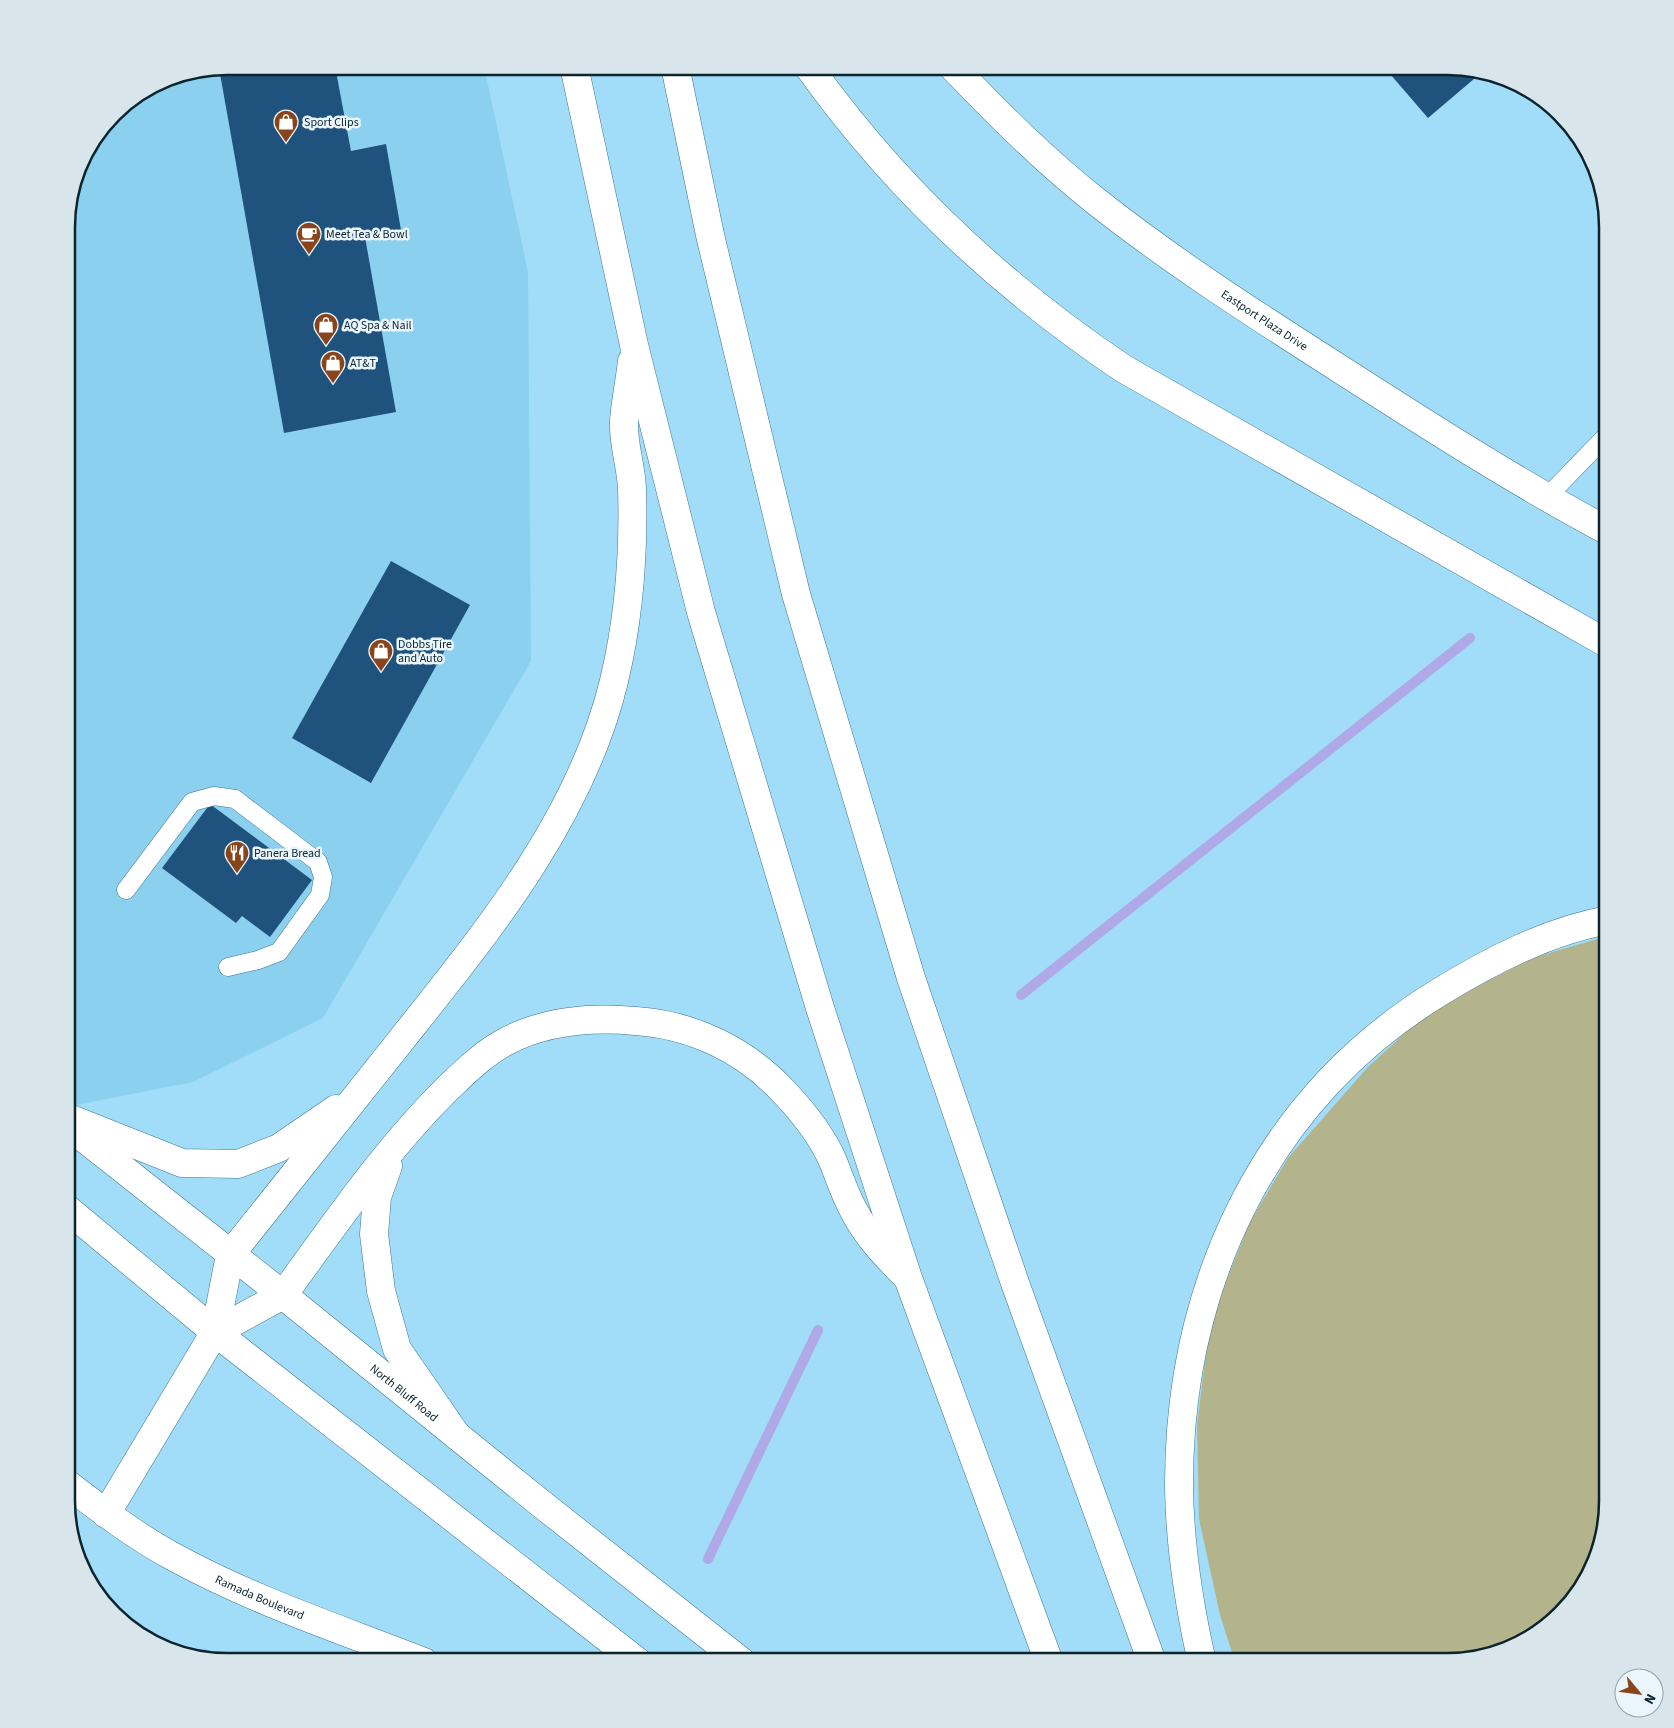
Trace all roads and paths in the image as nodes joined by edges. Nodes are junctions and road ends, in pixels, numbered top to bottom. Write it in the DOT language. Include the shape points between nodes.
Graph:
graph roads {
  1 [pos="576,75"];
  2 [pos="677,75"];
  3 [pos="814,75"];
  4 [pos="961,75"];
  5 [pos="634,344"];
  6 [pos="1599,443"];
  7 [pos="1547,497"];
  8 [pos="1599,526"];
  9 [pos="1599,639"];
  10 [pos="126,890"];
  11 [pos="1599,922"];
  12 [pos="228,967"];
  13 [pos="358,1095"];
  14 [pos="75,1121"];
  15 [pos="75,1131"];
  16 [pos="396,1144"];
  17 [pos="75,1215"];
  18 [pos="230,1255"];
  19 [pos="908,1278"];
  20 [pos="283,1295"];
  21 [pos="215,1332"];
  22 [pos="457,1436"];
  23 [pos="75,1490"];
  24 [pos="106,1514"];
  25 [pos="401,1653"];
  26 [pos="626,1653"];
  27 [pos="731,1653"];
  28 [pos="1046,1653"];
  29 [pos="1149,1653"];
  30 [pos="1200,1653"];
  1 -- 5 [label="main road"];
  2 -- 29 [label="main road" via="710,235 798,604 911,978 1015,1283"];
  3 -- 9 [label="main road" via="839,110 883,161 948,228 1011,286 1066,330 1124,369"];
  4 -- 7 [label="main road, Eastport Plaza Drive" via="1010,127 1147,240 1268,323"];
  5 -- 13 [label="main road" via="624,424 632,486 631,566 625,625 602,727 577,785 535,860 477,945"];
  5 -- 19 [label="main road" via="701,612 820,1008"];
  6 -- 7 [label="lane"];
  7 -- 8 [label="main road, Eastport Plaza Drive"];
  10 -- 12 [label="lane" via="192,802 214,796 235,799 318,862 323,877 320,895 279,952"];
  11 -- 30 [label="main road" via="1525,946 1467,975 1405,1014 1364,1046 1323,1088 1282,1139 1244,1200 1213,1271 1201,1308 1185,1391 1179,1486 1181,1534"];
  13 -- 14 [label="main road" via="279,1148 238,1164 182,1163"];
  13 -- 18 [label="main road"];
  15 -- 18 [label="main road, North Bluff Road"];
  16 -- 19 [label="main road" via="420,1115 475,1062 505,1042 534,1030 568,1021 605,1018 646,1021 689,1030 726,1045 758,1066 785,1092 831,1157 853,1210 875,1245"];
  16 -- 20 [label="main road"];
  16 -- 22 [label="main road" via="378,1197 374,1234 381,1291 397,1349"];
  17 -- 21 [label="main road"];
  18 -- 20 [label="main road, North Bluff Road"];
  18 -- 21 [label="main road"];
  19 -- 28 [label="main road"];
  20 -- 21 [label="main road"];
  20 -- 22 [label="main road, North Bluff Road"];
  21 -- 24 [label="main road"];
  21 -- 26 [label="main road"];
  22 -- 27 [label="main road, North Bluff Road"];
  23 -- 24 [label="main road, Ramada Boulevard"];
  24 -- 25 [label="main road, Ramada Boulevard" via="172,1556 236,1588"];
}
